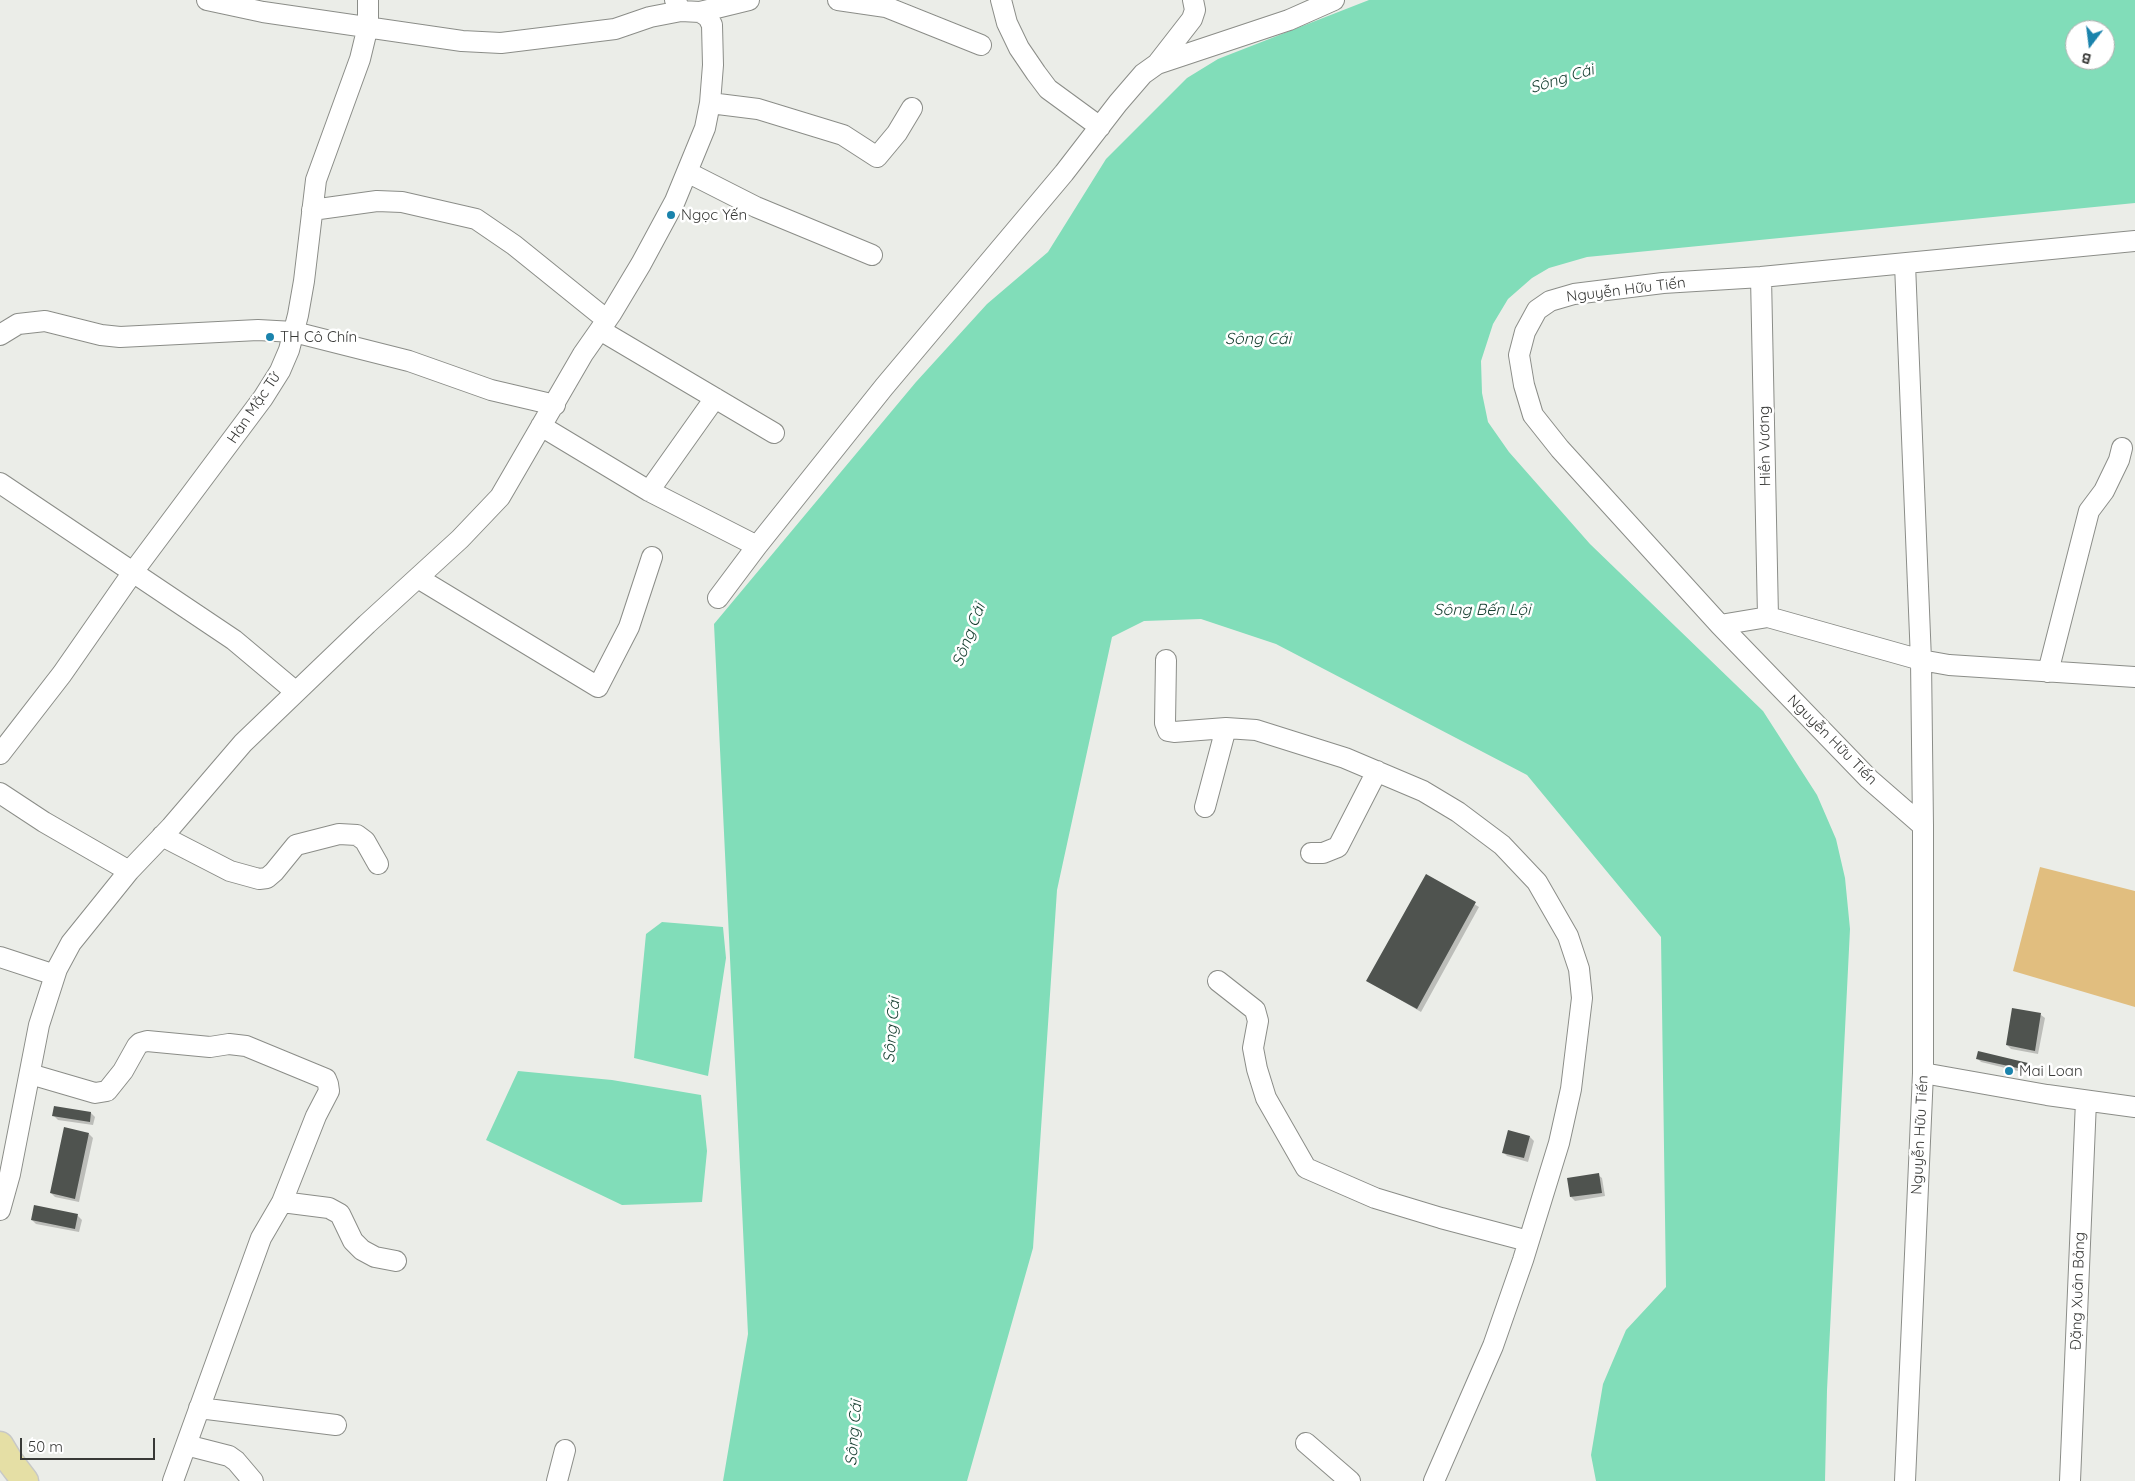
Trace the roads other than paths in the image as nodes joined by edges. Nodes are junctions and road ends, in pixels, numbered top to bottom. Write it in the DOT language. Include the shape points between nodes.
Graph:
graph roads {
  1 [pos="207,0"];
  2 [pos="368,0"];
  3 [pos="748,0"];
  4 [pos="838,0"];
  5 [pos="1001,0"];
  6 [pos="1192,0"];
  7 [pos="1334,0"];
  8 [pos="263,6"];
  9 [pos="685,8"];
  10 [pos="368,26"];
  11 [pos="981,45"];
  12 [pos="1157,64"];
  13 [pos="710,103"];
  14 [pos="912,108"];
  15 [pos="1100,127"];
  16 [pos="687,172"];
  17 [pos="312,210"];
  18 [pos="2135,241"];
  19 [pos="872,255"];
  20 [pos="1905,264"];
  21 [pos="1762,276"];
  22 [pos="9,321"];
  23 [pos="603,325"];
  24 [pos="294,332"];
  25 [pos="0,335"];
  26 [pos="715,398"];
  27 [pos="555,405"];
  28 [pos="542,426"];
  29 [pos="774,433"];
  30 [pos="2122,448"];
  31 [pos="0,483"];
  32 [pos="649,491"];
  33 [pos="757,546"];
  34 [pos="652,557"];
  35 [pos="133,572"];
  36 [pos="418,578"];
  37 [pos="718,598"];
  38 [pos="1768,617"];
  39 [pos="1720,625"];
  40 [pos="1166,660"];
  41 [pos="1921,660"];
  42 [pos="2048,672"];
  43 [pos="2135,677"];
  44 [pos="296,692"];
  45 [pos="1226,728"];
  46 [pos="0,754"];
  47 [pos="1377,771"];
  48 [pos="0,793"];
  49 [pos="1205,808"];
  50 [pos="1924,826"];
  51 [pos="162,836"];
  52 [pos="1311,852"];
  53 [pos="378,864"];
  54 [pos="129,871"];
  55 [pos="0,957"];
  56 [pos="55,975"];
  57 [pos="1218,981"];
  58 [pos="1923,1073"];
  59 [pos="30,1074"];
  60 [pos="2086,1101"];
  61 [pos="2135,1107"];
  62 [pos="282,1202"];
  63 [pos="0,1210"];
  64 [pos="1528,1241"];
  65 [pos="396,1261"];
  66 [pos="199,1408"];
  67 [pos="336,1425"];
  68 [pos="1306,1443"];
  69 [pos="0,1445"];
  70 [pos="186,1445"];
  71 [pos="564,1450"];
  72 [pos="25,1481"];
  73 [pos="173,1481"];
  74 [pos="253,1481"];
  75 [pos="557,1481"];
  76 [pos="1350,1481"];
  77 [pos="1434,1481"];
  78 [pos="1904,1481"];
  79 [pos="2070,1481"];
  1 -- 8 [label="street"];
  2 -- 10 [label="street, Hàn Mặc Tử"];
  3 -- 9 [label="street"];
  4 -- 11 [label="street" via="886,7"];
  5 -- 15 [label="street" via="1006,23 1036,74 1048,89"];
  6 -- 12 [label="street" via="1196,10 1192,19"];
  7 -- 12 [label="street" via="1289,20"];
  8 -- 10 [label="street"];
  9 -- 10 [label="street" via="614,28 501,43"];
  9 -- 13 [label="street" via="708,17 712,25"];
  10 -- 17 [label="street, Hàn Mặc Tử" via="360,59 318,173"];
  12 -- 15 [label="street" via="1143,74"];
  13 -- 14 [label="street" via="758,109 843,135 877,157"];
  13 -- 16 [label="street"];
  15 -- 33 [label="street"];
  16 -- 19 [label="street" via="756,207"];
  16 -- 23 [label="street" via="666,218"];
  17 -- 23 [label="street" via="377,201 402,202 476,219 514,245"];
  17 -- 24 [label="street, Hàn Mặc Tử"];
  18 -- 20 [label="street"];
  20 -- 21 [label="street"];
  20 -- 41 [label="street"];
  21 -- 38 [label="street, Hiền Vương"];
  21 -- 39 [label="street, Nguyễn Hữu Tiến" via="1663,283 1574,294 1550,301 1537,310 1525,332 1519,354 1533,415"];
  22 -- 24 [label="street" via="45,321 120,337"];
  22 -- 25 [label="street"];
  23 -- 26 [label="street"];
  23 -- 27 [label="street"];
  24 -- 27 [label="street" via="409,361 491,390"];
  24 -- 35 [label="street, Hàn Mặc Tử" via="280,371 263,398"];
  26 -- 29 [label="street"];
  26 -- 32 [label="street"];
  27 -- 28 [label="street"];
  28 -- 32 [label="street"];
  28 -- 36 [label="street" via="500,497"];
  30 -- 42 [label="street" via="2104,491 2089,512"];
  31 -- 35 [label="street"];
  32 -- 33 [label="street"];
  33 -- 37 [label="street"];
  34 -- 36 [label="street" via="629,627 598,687"];
  35 -- 44 [label="street" via="234,640"];
  35 -- 46 [label="street, Hàn Mặc Tử" via="62,674"];
  36 -- 44 [label="street"];
  38 -- 39 [label="street"];
  38 -- 41 [label="street"];
  39 -- 50 [label="street, Nguyễn Hữu Tiến" via="1869,779"];
  40 -- 45 [label="street" via="1165,723 1168,731"];
  41 -- 42 [label="street"];
  41 -- 50 [label="street"];
  42 -- 43 [label="street"];
  44 -- 51 [label="street" via="243,743"];
  45 -- 47 [label="street" via="1256,730"];
  45 -- 49 [label="street"];
  47 -- 52 [label="street" via="1338,847 1323,853"];
  47 -- 64 [label="street" via="1437,799 1502,845 1537,882 1571,944 1581,986 1571,1089 1559,1143"];
  48 -- 54 [label="street"];
  50 -- 58 [label="street, Nguyễn Hữu Tiến"];
  51 -- 53 [label="street" via="230,871 259,879 274,872 296,846 339,834 358,835 366,841"];
  51 -- 54 [label="street"];
  54 -- 56 [label="street" via="71,943"];
  55 -- 56 [label="street"];
  56 -- 59 [label="street" via="39,1025"];
  57 -- 64 [label="street" via="1255,1010 1258,1021 1253,1048 1256,1069 1266,1098 1306,1168 1375,1198"];
  58 -- 60 [label="street"];
  58 -- 78 [label="street, Nguyễn Hữu Tiến"];
  59 -- 62 [label="street" via="95,1093 108,1091 124,1071 137,1046 147,1041 210,1047 238,1044 326,1079 329,1091"];
  59 -- 63 [label="street"];
  60 -- 61 [label="street"];
  60 -- 79 [label="street, Đặng Xuân Bảng"];
  62 -- 65 [label="street" via="329,1208 340,1214 353,1241 362,1250 375,1257"];
  62 -- 66 [label="street" via="261,1238"];
  64 -- 77 [label="street" via="1493,1346"];
  66 -- 67 [label="street"];
  66 -- 70 [label="street"];
  68 -- 76 [label="street"];
  69 -- 72 [label="main road"];
  70 -- 73 [label="street"];
  70 -- 74 [label="street" via="229,1456"];
  71 -- 75 [label="street"];
}
